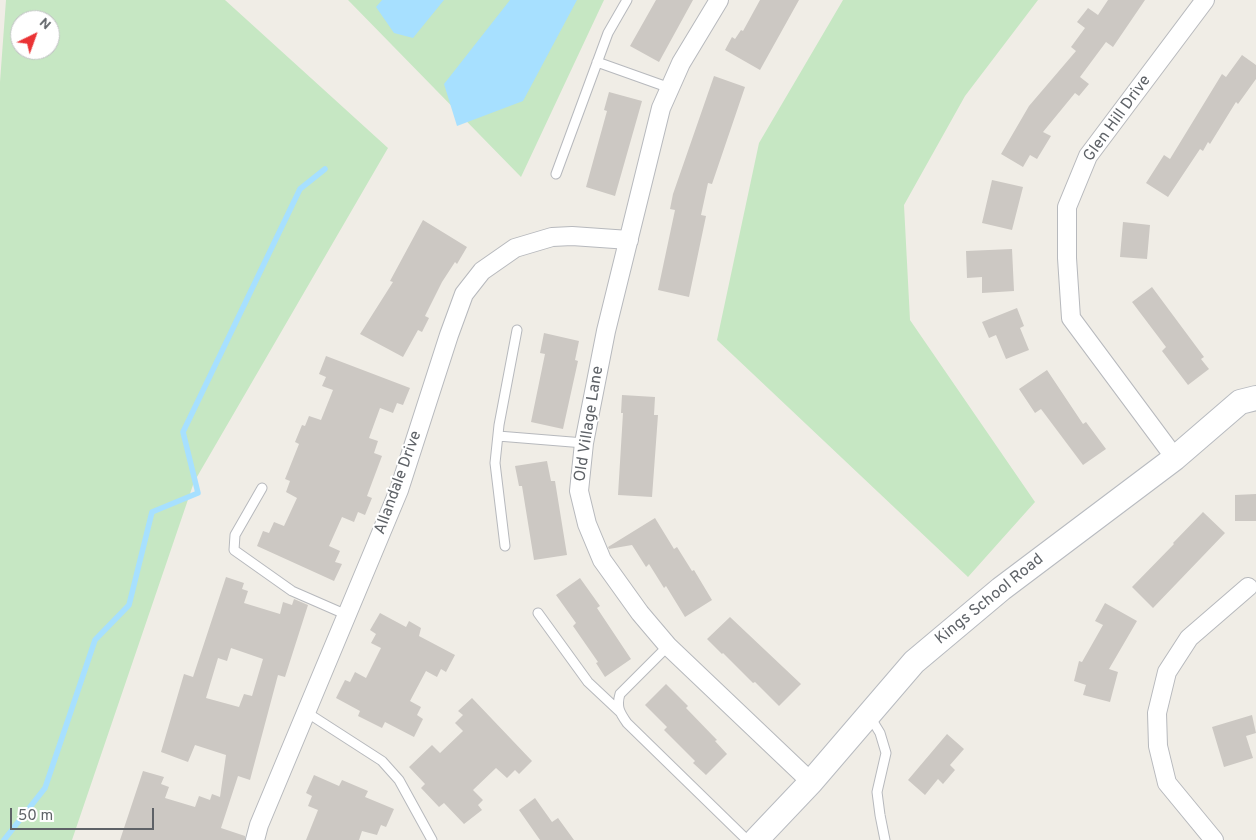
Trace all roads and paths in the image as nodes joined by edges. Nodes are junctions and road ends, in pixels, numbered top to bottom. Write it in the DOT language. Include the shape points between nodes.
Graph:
graph roads {
  1 [pos="626,0"];
  2 [pos="719,0"];
  3 [pos="1205,0"];
  4 [pos="598,62"];
  5 [pos="670,88"];
  6 [pos="556,174"];
  7 [pos="629,240"];
  8 [pos="516,330"];
  9 [pos="1256,398"];
  10 [pos="498,436"];
  11 [pos="584,443"];
  12 [pos="1175,458"];
  13 [pos="262,488"];
  14 [pos="505,546"];
  15 [pos="1248,587"];
  16 [pos="538,613"];
  17 [pos="347,615"];
  18 [pos="668,646"];
  19 [pos="306,712"];
  20 [pos="620,712"];
  21 [pos="869,715"];
  22 [pos="811,782"];
  23 [pos="255,840"];
  24 [pos="432,840"];
  25 [pos="746,840"];
  26 [pos="756,840"];
  27 [pos="886,840"];
  28 [pos="1214,840"];
  1 -- 4 [label="lane" via="608,33"];
  2 -- 5 [label="street, Old Village Lane" via="681,63"];
  3 -- 12 [label="street, Glen Hill Drive" via="1088,156 1067,207 1071,318"];
  4 -- 5 [label="lane"];
  4 -- 6 [label="lane"];
  5 -- 7 [label="street, Old Village Lane" via="662,108"];
  7 -- 11 [label="street, Old Village Lane" via="606,331"];
  7 -- 17 [label="street, Allandale Drive" via="552,237 515,248 482,271 464,294 399,490"];
  8 -- 10 [label="lane"];
  9 -- 12 [label="street, Kings School Road" via="1240,402"];
  10 -- 11 [label="lane"];
  10 -- 14 [label="lane" via="495,463"];
  11 -- 18 [label="street, Old Village Lane" via="580,491 587,524 602,560"];
  12 -- 21 [label="street, Kings School Road" via="1001,589 914,662"];
  13 -- 17 [label="lane" via="235,535 234,550 292,590"];
  15 -- 28 [label="street" via="1189,638 1167,672 1158,713 1158,746 1167,783"];
  16 -- 20 [label="lane" via="588,682"];
  17 -- 19 [label="street, Allandale Drive"];
  18 -- 20 [label="lane" via="620,694"];
  18 -- 22 [label="street, Old Village Lane"];
  19 -- 23 [label="street, Allandale Drive"];
  19 -- 24 [label="lane" via="382,761 398,780"];
  20 -- 25 [label="lane" via="627,723"];
  21 -- 22 [label="street, Kings School Road"];
  21 -- 27 [label="lane" via="880,733 886,753 877,792"];
  22 -- 26 [label="street, Kings School Road"];
}
